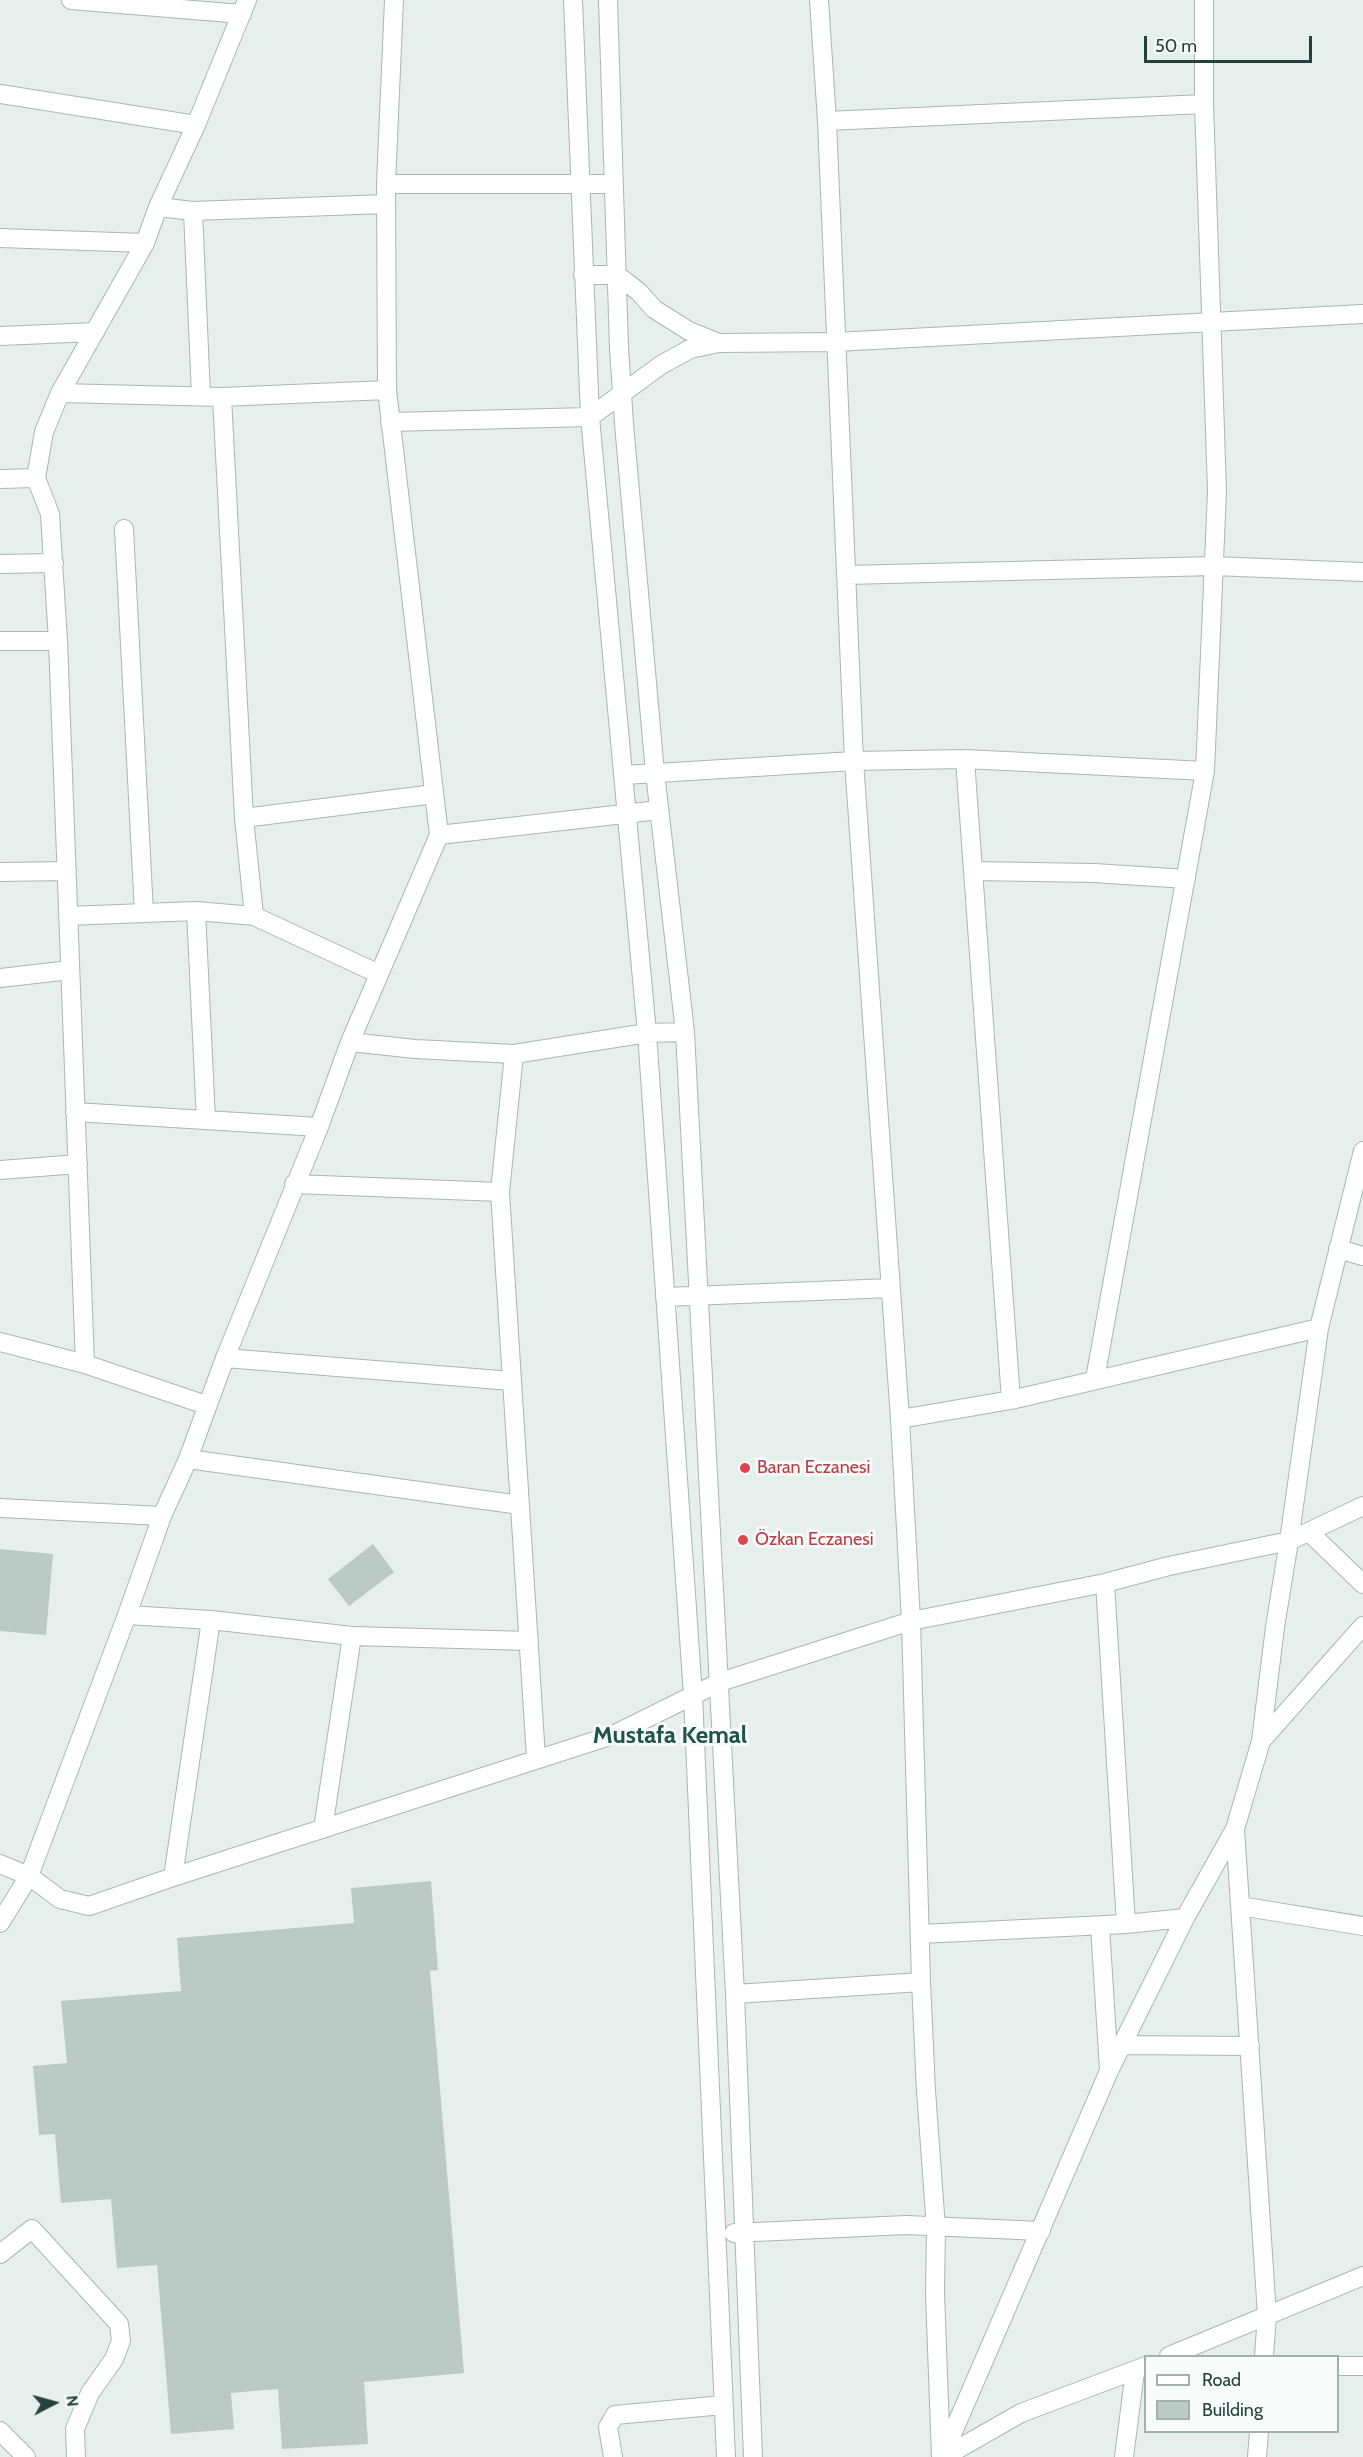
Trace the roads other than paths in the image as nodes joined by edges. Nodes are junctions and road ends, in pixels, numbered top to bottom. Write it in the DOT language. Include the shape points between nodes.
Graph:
graph roads {
  1 [pos="71,0"];
  2 [pos="394,0"];
  3 [pos="573,0"];
  4 [pos="608,0"];
  5 [pos="819,0"];
  6 [pos="1204,0"];
  7 [pos="245,7"];
  8 [pos="0,94"];
  9 [pos="1204,104"];
  10 [pos="827,121"];
  11 [pos="196,125"];
  12 [pos="386,183"];
  13 [pos="613,184"];
  14 [pos="581,185"];
  15 [pos="386,204"];
  16 [pos="158,207"];
  17 [pos="193,211"];
  18 [pos="0,238"];
  19 [pos="144,243"];
  20 [pos="583,275"];
  21 [pos="617,275"];
  22 [pos="1363,314"];
  23 [pos="1212,324"];
  24 [pos="95,332"];
  25 [pos="0,336"];
  26 [pos="836,342"];
  27 [pos="719,343"];
  28 [pos="387,390"];
  29 [pos="60,393"];
  30 [pos="622,395"];
  31 [pos="201,396"];
  32 [pos="222,396"];
  33 [pos="590,417"];
  34 [pos="390,422"];
  35 [pos="36,478"];
  36 [pos="0,479"];
  37 [pos="124,529"];
  38 [pos="54,563"];
  39 [pos="0,564"];
  40 [pos="1214,566"];
  41 [pos="1363,572"];
  42 [pos="846,575"];
  43 [pos="0,641"];
  44 [pos="58,641"];
  45 [pos="965,759"];
  46 [pos="854,761"];
  47 [pos="1205,771"];
  48 [pos="655,773"];
  49 [pos="624,774"];
  50 [pos="434,794"];
  51 [pos="659,810"];
  52 [pos="627,812"];
  53 [pos="243,818"];
  54 [pos="439,836"];
  55 [pos="67,871"];
  56 [pos="973,871"];
  57 [pos="0,872"];
  58 [pos="1186,879"];
  59 [pos="196,911"];
  60 [pos="144,913"];
  61 [pos="68,916"];
  62 [pos="254,916"];
  63 [pos="70,970"];
  64 [pos="380,974"];
  65 [pos="0,978"];
  66 [pos="685,1032"];
  67 [pos="647,1033"];
  68 [pos="350,1042"];
  69 [pos="514,1054"];
  70 [pos="75,1112"];
  71 [pos="206,1120"];
  72 [pos="320,1127"];
  73 [pos="1363,1150"];
  74 [pos="78,1164"];
  75 [pos="0,1170"];
  76 [pos="294,1184"];
  77 [pos="500,1192"];
  78 [pos="1338,1249"];
  79 [pos="1363,1256"];
  80 [pos="891,1288"];
  81 [pos="697,1295"];
  82 [pos="665,1297"];
  83 [pos="1319,1328"];
  84 [pos="0,1342"];
  85 [pos="225,1358"];
  86 [pos="85,1364"];
  87 [pos="1095,1379"];
  88 [pos="512,1381"];
  89 [pos="1011,1400"];
  90 [pos="206,1405"];
  91 [pos="900,1419"];
  92 [pos="188,1459"];
  93 [pos="520,1504"];
  94 [pos="1363,1506"];
  95 [pos="0,1508"];
  96 [pos="162,1516"];
  97 [pos="1309,1532"];
  98 [pos="1289,1540"];
  99 [pos="1105,1583"];
  100 [pos="1363,1584"];
  101 [pos="127,1615"];
  102 [pos="211,1620"];
  103 [pos="911,1621"];
  104 [pos="1363,1626"];
  105 [pos="352,1636"];
  106 [pos="529,1641"];
  107 [pos="720,1682"];
  108 [pos="693,1695"];
  109 [pos="1261,1741"];
  110 [pos="536,1758"];
  111 [pos="323,1829"];
  112 [pos="1235,1829"];
  113 [pos="0,1864"];
  114 [pos="29,1876"];
  115 [pos="173,1877"];
  116 [pos="1240,1905"];
  117 [pos="1185,1918"];
  118 [pos="0,1923"];
  119 [pos="1126,1924"];
  120 [pos="1100,1926"];
  121 [pos="1363,1926"];
  122 [pos="921,1934"];
  123 [pos="921,1982"];
  124 [pos="735,1994"];
  125 [pos="1122,2045"];
  126 [pos="1250,2046"];
  127 [pos="1109,2071"];
  128 [pos="936,2228"];
  129 [pos="1041,2231"];
  130 [pos="744,2232"];
  131 [pos="717,2233"];
  132 [pos="0,2254"];
  133 [pos="1363,2276"];
  134 [pos="1267,2315"];
  135 [pos="1171,2355"];
  136 [pos="1264,2355"];
  137 [pos="1339,2366"];
  138 [pos="1363,2366"];
  139 [pos="1140,2368"];
  140 [pos="723,2405"];
  141 [pos="0,2431"];
  142 [pos="1259,2433"];
  143 [pos="26,2457"];
  144 [pos="76,2457"];
  145 [pos="613,2457"];
  146 [pos="726,2457"];
  147 [pos="753,2457"];
  148 [pos="942,2457"];
  149 [pos="1124,2457"];
  150 [pos="1257,2457"];
  1 -- 7 [label="street"];
  2 -- 12 [label="street"];
  3 -- 14 [label="street"];
  4 -- 13 [label="street"];
  5 -- 10 [label="street"];
  6 -- 9 [label="street"];
  7 -- 11 [label="street"];
  8 -- 11 [label="street"];
  9 -- 10 [label="street"];
  9 -- 23 [label="street"];
  10 -- 26 [label="street"];
  11 -- 16 [label="street"];
  12 -- 14 [label="street"];
  12 -- 15 [label="street"];
  13 -- 14 [label="street"];
  13 -- 21 [label="street"];
  14 -- 20 [label="street"];
  15 -- 17 [label="street"];
  15 -- 28 [label="street"];
  16 -- 17 [label="street"];
  16 -- 19 [label="street"];
  17 -- 31 [label="street"];
  18 -- 19 [label="street"];
  19 -- 24 [label="street"];
  20 -- 21 [label="street"];
  20 -- 33 [label="street"];
  21 -- 27 [label="street" via="654,309 688,331"];
  21 -- 30 [label="street"];
  22 -- 23 [label="street"];
  23 -- 26 [label="street"];
  23 -- 40 [label="street" via="1217,491"];
  24 -- 25 [label="street"];
  24 -- 29 [label="street"];
  26 -- 27 [label="street"];
  26 -- 42 [label="street"];
  27 -- 30 [label="street" via="690,348"];
  28 -- 32 [label="street"];
  28 -- 34 [label="street"];
  29 -- 31 [label="street"];
  29 -- 35 [label="street" via="45,432"];
  30 -- 33 [label="street"];
  30 -- 48 [label="street"];
  31 -- 32 [label="street"];
  32 -- 53 [label="street"];
  33 -- 34 [label="street"];
  33 -- 49 [label="street"];
  34 -- 50 [label="street"];
  35 -- 36 [label="street"];
  35 -- 38 [label="street" via="50,514"];
  37 -- 60 [label="street"];
  38 -- 39 [label="street"];
  38 -- 44 [label="street"];
  40 -- 41 [label="street"];
  40 -- 42 [label="street"];
  40 -- 47 [label="street"];
  42 -- 46 [label="street"];
  43 -- 44 [label="street"];
  44 -- 55 [label="street"];
  45 -- 46 [label="street"];
  45 -- 47 [label="street"];
  45 -- 56 [label="street"];
  46 -- 48 [label="street"];
  46 -- 80 [label="street"];
  47 -- 58 [label="street"];
  48 -- 49 [label="street"];
  48 -- 51 [label="street"];
  49 -- 52 [label="street"];
  50 -- 53 [label="street"];
  50 -- 54 [label="street"];
  51 -- 52 [label="street"];
  51 -- 66 [label="street"];
  52 -- 54 [label="street"];
  52 -- 67 [label="street"];
  53 -- 62 [label="street"];
  54 -- 64 [label="street"];
  55 -- 57 [label="street"];
  55 -- 61 [label="street"];
  56 -- 58 [label="street"];
  56 -- 89 [label="street"];
  58 -- 87 [label="street"];
  59 -- 60 [label="street"];
  59 -- 62 [label="street"];
  59 -- 71 [label="street"];
  60 -- 61 [label="street"];
  61 -- 63 [label="street"];
  62 -- 64 [label="street"];
  63 -- 65 [label="street"];
  63 -- 70 [label="street"];
  64 -- 68 [label="street"];
  66 -- 67 [label="street"];
  66 -- 81 [label="street"];
  67 -- 69 [label="street"];
  67 -- 82 [label="street"];
  68 -- 69 [label="street"];
  68 -- 72 [label="street"];
  69 -- 77 [label="street"];
  70 -- 71 [label="street"];
  70 -- 74 [label="street"];
  71 -- 72 [label="street"];
  72 -- 76 [label="street"];
  73 -- 78 [label="street"];
  74 -- 75 [label="street"];
  74 -- 86 [label="street"];
  76 -- 77 [label="street"];
  76 -- 85 [label="street"];
  77 -- 88 [label="street"];
  78 -- 79 [label="street"];
  78 -- 83 [label="street"];
  80 -- 81 [label="street"];
  80 -- 91 [label="street"];
  81 -- 82 [label="street"];
  81 -- 107 [label="street"];
  82 -- 108 [label="street"];
  83 -- 87 [label="street"];
  83 -- 98 [label="street"];
  84 -- 86 [label="street"];
  85 -- 88 [label="street"];
  85 -- 90 [label="street"];
  86 -- 90 [label="street"];
  87 -- 89 [label="street"];
  88 -- 93 [label="street"];
  89 -- 91 [label="street"];
  90 -- 92 [label="street"];
  91 -- 103 [label="street"];
  92 -- 93 [label="street"];
  92 -- 96 [label="street"];
  93 -- 106 [label="street"];
  94 -- 97 [label="street"];
  95 -- 96 [label="street"];
  96 -- 101 [label="street"];
  97 -- 98 [label="street"];
  97 -- 100 [label="street"];
  98 -- 99 [label="street"];
  98 -- 109 [label="street"];
  99 -- 103 [label="street"];
  99 -- 119 [label="street"];
  101 -- 102 [label="street"];
  101 -- 114 [label="street"];
  102 -- 105 [label="street"];
  102 -- 115 [label="street"];
  103 -- 107 [label="street"];
  103 -- 122 [label="street"];
  104 -- 109 [label="street"];
  105 -- 106 [label="street"];
  105 -- 111 [label="street"];
  106 -- 110 [label="street"];
  107 -- 108 [label="street"];
  107 -- 124 [label="street"];
  108 -- 110 [label="street" via="613,1735"];
  108 -- 131 [label="street"];
  109 -- 112 [label="street"];
  110 -- 111 [label="street"];
  111 -- 115 [label="street"];
  112 -- 116 [label="street"];
  112 -- 117 [label="street"];
  113 -- 114 [label="street"];
  114 -- 115 [label="street" via="60,1899 89,1906"];
  114 -- 118 [label="street"];
  116 -- 121 [label="street"];
  116 -- 126 [label="street"];
  117 -- 119 [label="street"];
  117 -- 125 [label="street"];
  119 -- 120 [label="street"];
  120 -- 122 [label="street"];
  120 -- 127 [label="street"];
  122 -- 123 [label="street"];
  123 -- 124 [label="street"];
  123 -- 128 [label="street"];
  124 -- 130 [label="street"];
  125 -- 126 [label="street"];
  125 -- 127 [label="street"];
  126 -- 134 [label="street"];
  127 -- 129 [label="street"];
  128 -- 129 [label="street"];
  128 -- 130 [label="street" via="906,2225"];
  128 -- 148 [label="street"];
  129 -- 148 [label="street"];
  130 -- 131 [label="street"];
  130 -- 147 [label="street"];
  131 -- 140 [label="street"];
  132 -- 144 [label="street" via="32,2229 118,2324 121,2341 114,2359 90,2393 75,2429"];
  133 -- 134 [label="street"];
  134 -- 135 [label="street"];
  134 -- 136 [label="street"];
  137 -- 138 [label="street"];
  139 -- 148 [label="street" via="1021,2413"];
  139 -- 149 [label="street"];
  140 -- 145 [label="street" via="615,2415 608,2427"];
  140 -- 146 [label="street"];
  141 -- 143 [label="street"];
  142 -- 150 [label="street"];
}
